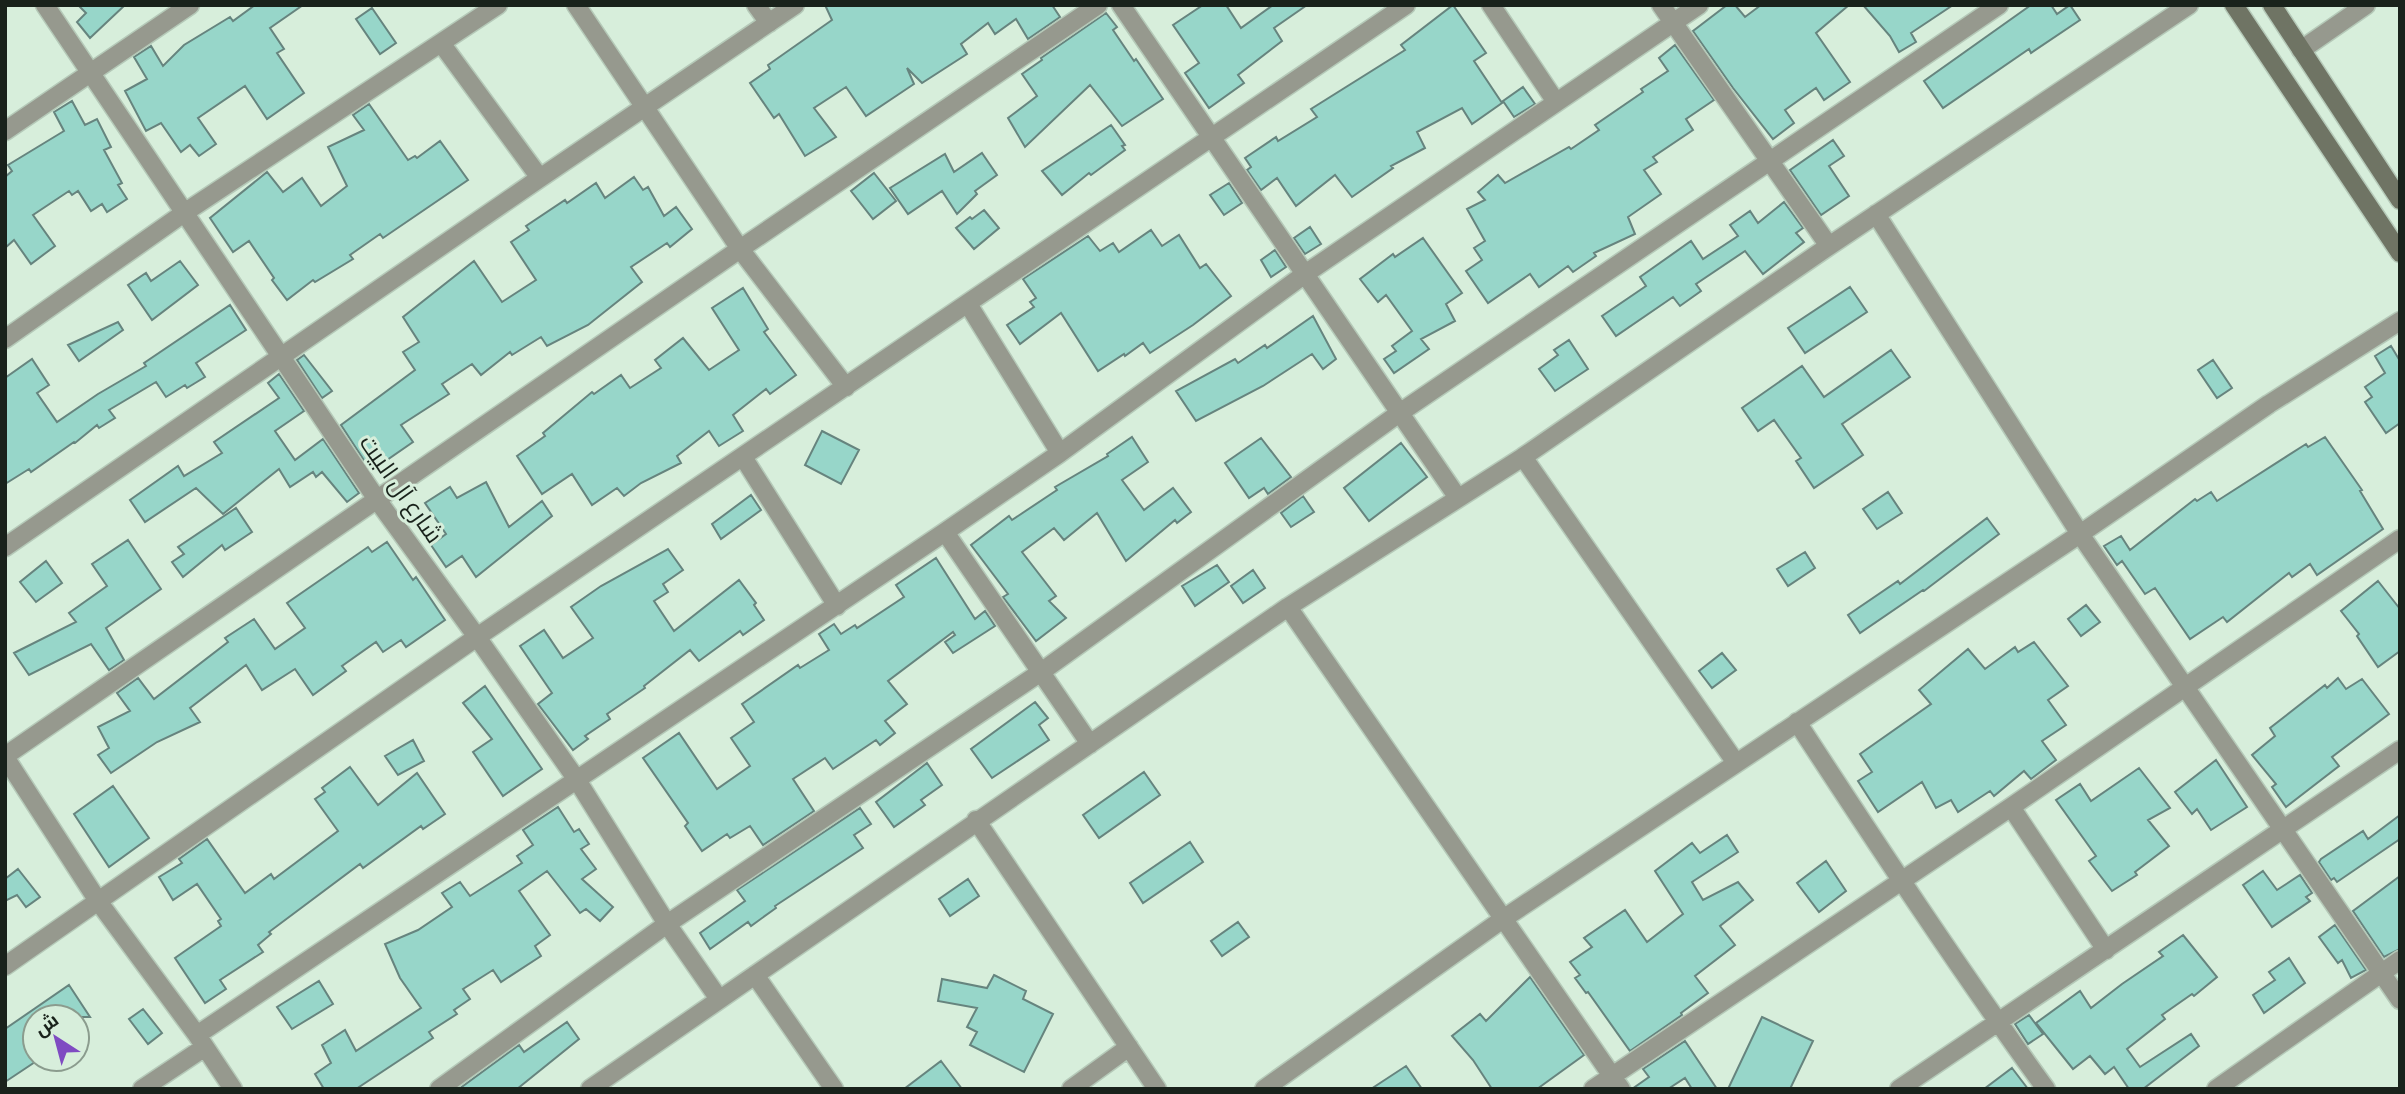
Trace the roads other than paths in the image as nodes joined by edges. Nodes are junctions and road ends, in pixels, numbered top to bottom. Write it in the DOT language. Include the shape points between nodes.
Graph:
graph roads {
  1 [pos="45,5"];
  2 [pos="190,5"];
  3 [pos="498,5"];
  4 [pos="576,5"];
  5 [pos="756,5"];
  6 [pos="795,5"];
  7 [pos="1098,5"];
  8 [pos="1121,5"];
  9 [pos="1406,5"];
  10 [pos="1491,5"];
  11 [pos="1661,5"];
  12 [pos="1699,5"];
  13 [pos="1999,5"];
  14 [pos="2189,5"];
  15 [pos="2234,5"];
  16 [pos="2272,5"];
  17 [pos="2366,5"];
  18 [pos="769,23"];
  19 [pos="1673,23"];
  20 [pos="440,43"];
  21 [pos="2301,50"];
  22 [pos="91,73"];
  23 [pos="1556,102"];
  24 [pos="645,108"];
  25 [pos="5,131"];
  26 [pos="1211,138"];
  27 [pos="1770,161"];
  28 [pos="2380,173"];
  29 [pos="540,178"];
  30 [pos="2356,189"];
  31 [pos="2400,200"];
  32 [pos="184,213"];
  33 [pos="1876,214"];
  34 [pos="1829,246"];
  35 [pos="740,249"];
  36 [pos="2400,253"];
  37 [pos="1304,274"];
  38 [pos="968,304"];
  39 [pos="2400,321"];
  40 [pos="5,339"];
  41 [pos="282,356"];
  42 [pos="846,387"];
  43 [pos="1398,414"];
  44 [pos="1060,453"];
  45 [pos="743,457"];
  46 [pos="1523,457"];
  47 [pos="1458,498"];
  48 [pos="378,501"];
  49 [pos="945,532"];
  50 [pos="2080,534"];
  51 [pos="2400,539"];
  52 [pos="5,547"];
  53 [pos="837,606"];
  54 [pos="1288,607"];
  55 [pos="477,637"];
  56 [pos="1041,672"];
  57 [pos="2184,687"];
  58 [pos="1797,722"];
  59 [pos="1090,744"];
  60 [pos="2400,750"];
  61 [pos="5,757"];
  62 [pos="1736,763"];
  63 [pos="577,780"];
  64 [pos="2011,807"];
  65 [pos="976,820"];
  66 [pos="2283,830"];
  67 [pos="1902,882"];
  68 [pos="98,901"];
  69 [pos="1503,919"];
  70 [pos="667,925"];
  71 [pos="2106,950"];
  72 [pos="2400,960"];
  73 [pos="5,966"];
  74 [pos="2381,972"];
  75 [pos="755,975"];
  76 [pos="719,999"];
  77 [pos="2400,1000"];
  78 [pos="1997,1022"];
  79 [pos="201,1041"];
  80 [pos="1129,1047"];
  81 [pos="1616,1082"];
  82 [pos="142,1089"];
  83 [pos="233,1089"];
  84 [pos="439,1089"];
  85 [pos="590,1089"];
  86 [pos="834,1089"];
  87 [pos="1072,1089"];
  88 [pos="1157,1089"];
  89 [pos="1264,1089"];
  90 [pos="1593,1089"];
  91 [pos="1899,1089"];
  92 [pos="2046,1089"];
  93 [pos="2216,1089"];
  1 -- 22 [label="street, شارع آل البيت"];
  2 -- 22 [label="street"];
  3 -- 20 [label="street"];
  4 -- 24 [label="street"];
  5 -- 18 [label="street"];
  6 -- 18 [label="street"];
  7 -- 35 [label="street"];
  8 -- 26 [label="street"];
  9 -- 26 [label="street"];
  10 -- 23 [label="street"];
  11 -- 19 [label="street"];
  12 -- 19 [label="street"];
  13 -- 27 [label="street"];
  14 -- 33 [label="street"];
  15 -- 30 [label="main road"];
  16 -- 21 [label="main road"];
  17 -- 21 [label="street"];
  18 -- 24 [label="street"];
  19 -- 23 [label="street"];
  19 -- 27 [label="street"];
  20 -- 29 [label="street"];
  20 -- 32 [label="street"];
  21 -- 28 [label="main road"];
  22 -- 25 [label="street"];
  22 -- 32 [label="street, شارع آل البيت"];
  23 -- 37 [label="street"];
  24 -- 29 [label="street"];
  24 -- 35 [label="street"];
  26 -- 37 [label="street"];
  26 -- 38 [label="street"];
  27 -- 34 [label="street"];
  27 -- 43 [label="street"];
  28 -- 30 [label="main road"];
  28 -- 31 [label="main road"];
  29 -- 41 [label="street"];
  30 -- 36 [label="main road"];
  32 -- 40 [label="street"];
  32 -- 41 [label="street, شارع آل البيت"];
  33 -- 34 [label="street"];
  33 -- 50 [label="street"];
  34 -- 46 [label="street"];
  35 -- 42 [label="street"];
  35 -- 48 [label="street"];
  37 -- 43 [label="street"];
  37 -- 44 [label="street"];
  38 -- 42 [label="street"];
  38 -- 44 [label="street"];
  39 -- 50 [label="street"];
  41 -- 48 [label="street, شارع آل البيت"];
  41 -- 52 [label="street"];
  42 -- 45 [label="street"];
  43 -- 47 [label="street"];
  43 -- 56 [label="street"];
  44 -- 49 [label="street"];
  45 -- 53 [label="street"];
  45 -- 55 [label="street"];
  46 -- 47 [label="street"];
  46 -- 62 [label="street"];
  47 -- 54 [label="street"];
  48 -- 55 [label="street, شارع آل البيت"];
  48 -- 61 [label="street"];
  49 -- 53 [label="street"];
  49 -- 56 [label="street"];
  50 -- 57 [label="street"];
  50 -- 58 [label="street"];
  51 -- 57 [label="street"];
  53 -- 63 [label="street"];
  54 -- 59 [label="street"];
  54 -- 69 [label="street"];
  55 -- 63 [label="street, شارع آل البيت"];
  55 -- 68 [label="street"];
  56 -- 59 [label="street"];
  56 -- 70 [label="street"];
  57 -- 64 [label="street"];
  57 -- 66 [label="street"];
  58 -- 62 [label="street"];
  58 -- 67 [label="street"];
  59 -- 65 [label="street"];
  60 -- 66 [label="street"];
  61 -- 68 [label="street"];
  62 -- 69 [label="street"];
  63 -- 70 [label="street, شارع آل البيت"];
  63 -- 79 [label="street"];
  64 -- 67 [label="street"];
  64 -- 71 [label="street"];
  65 -- 75 [label="street"];
  65 -- 80 [label="street"];
  66 -- 71 [label="street"];
  66 -- 74 [label="street"];
  67 -- 78 [label="street"];
  67 -- 81 [label="street"];
  68 -- 73 [label="street"];
  68 -- 79 [label="street"];
  69 -- 81 [label="street"];
  69 -- 89 [label="street"];
  70 -- 76 [label="street, شارع آل البيت"];
  70 -- 84 [label="street"];
  71 -- 78 [label="street"];
  72 -- 74 [label="street"];
  74 -- 77 [label="street"];
  74 -- 93 [label="street"];
  75 -- 76 [label="street"];
  75 -- 86 [label="street"];
  76 -- 85 [label="street"];
  78 -- 91 [label="street"];
  78 -- 92 [label="street"];
  79 -- 82 [label="street"];
  79 -- 83 [label="street"];
  80 -- 87 [label="street"];
  80 -- 88 [label="street"];
  81 -- 90 [label="street"];
}
